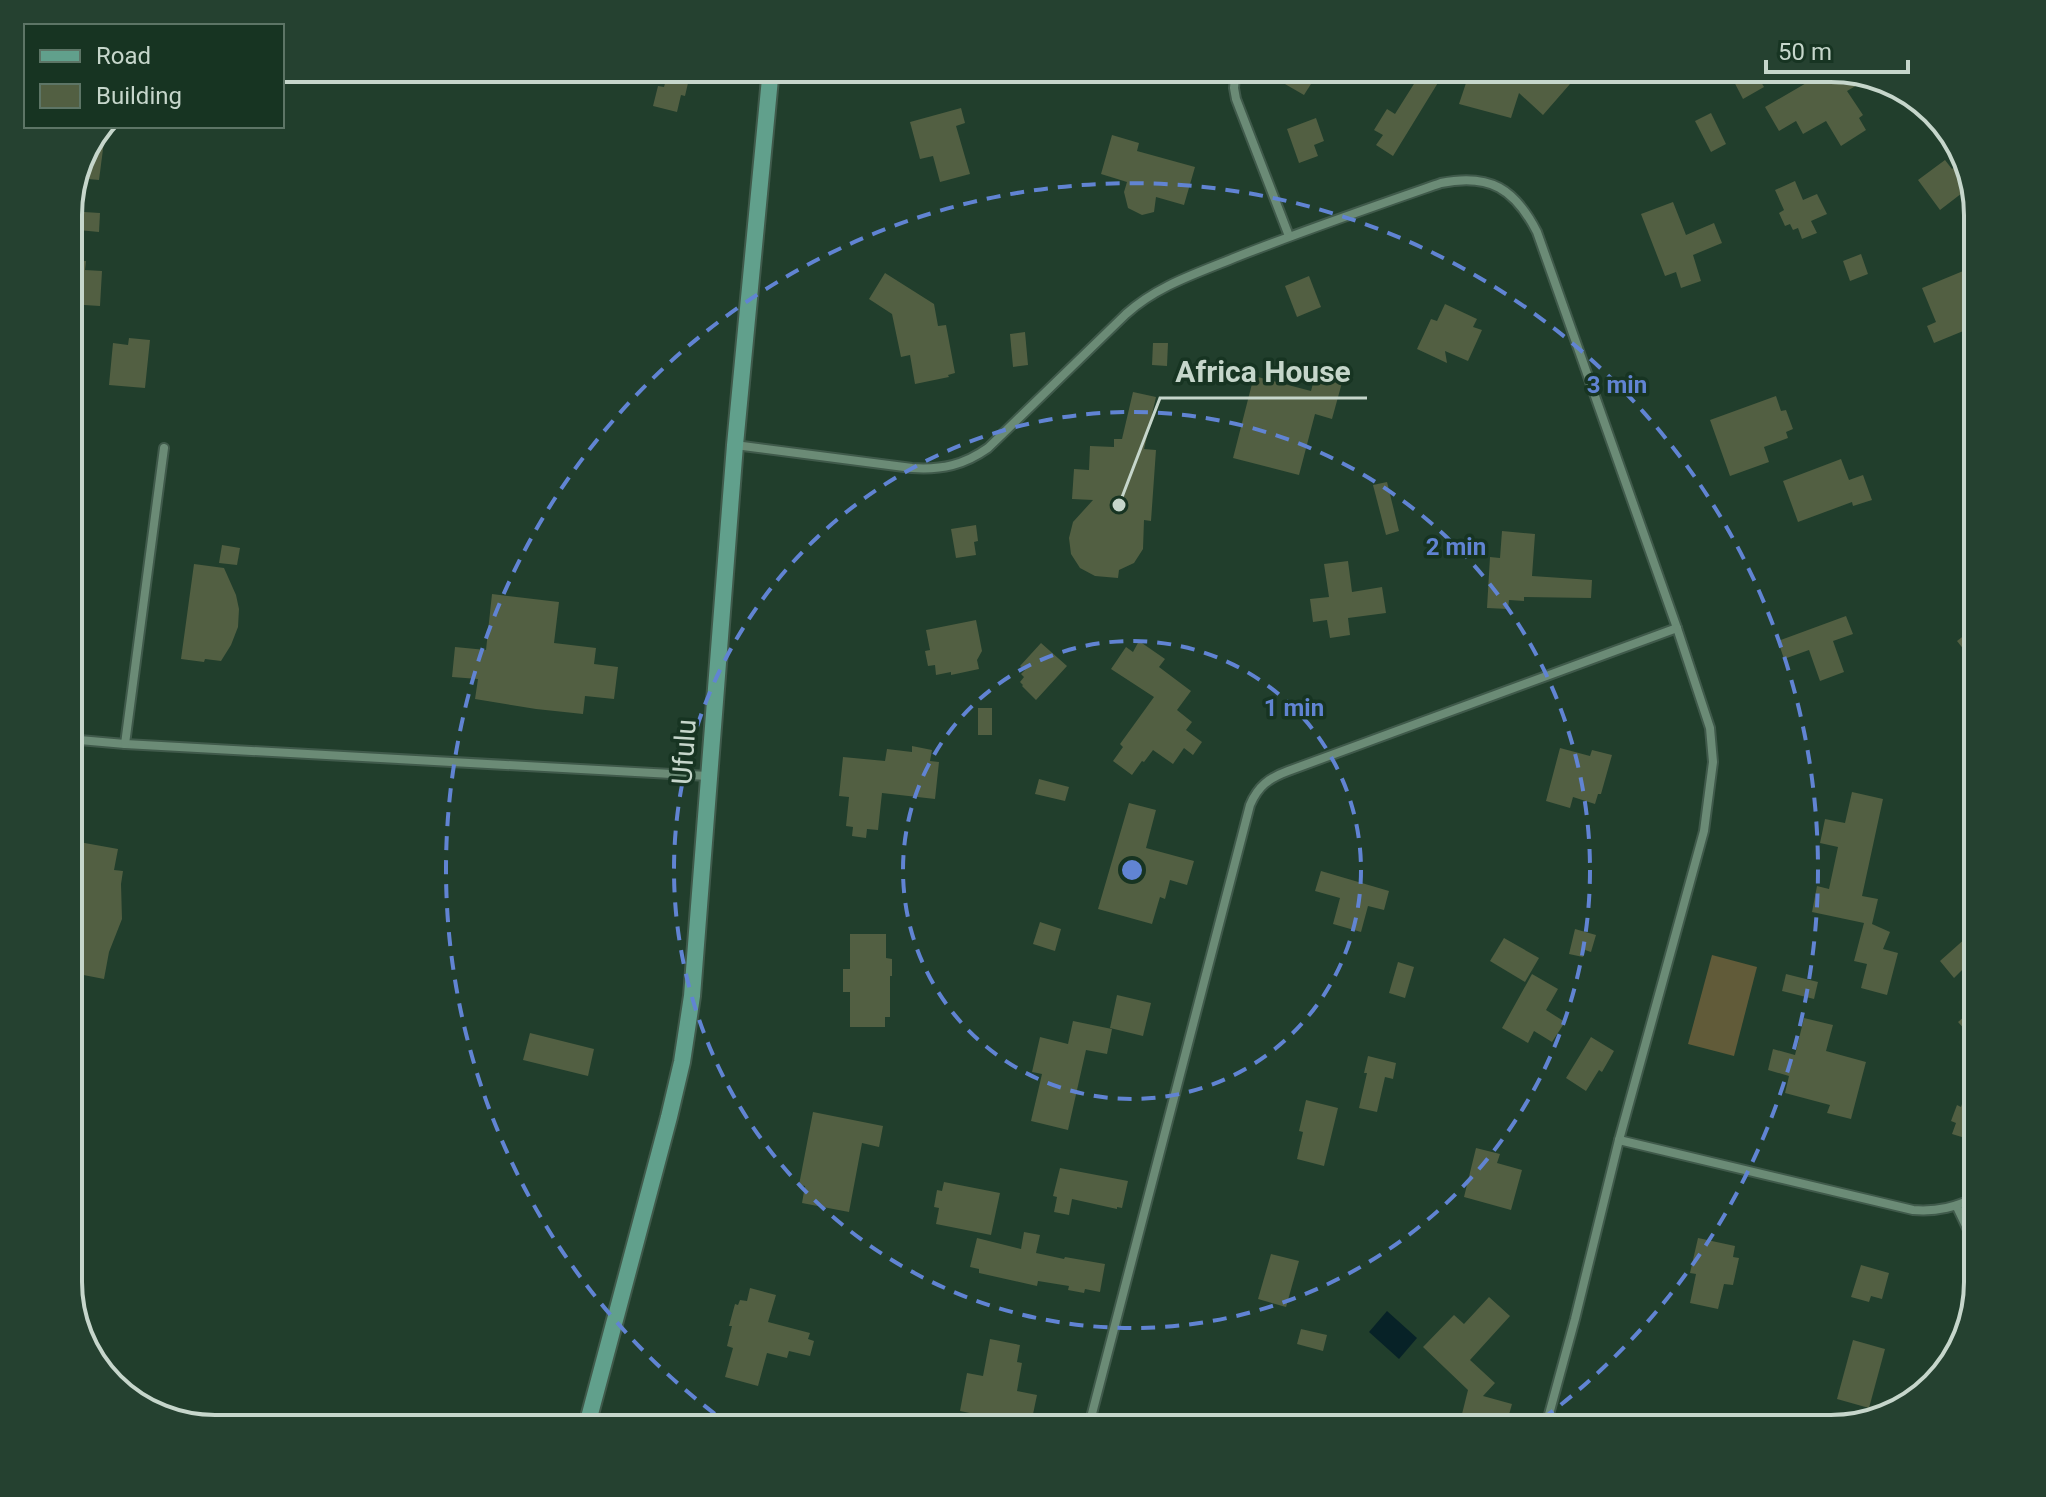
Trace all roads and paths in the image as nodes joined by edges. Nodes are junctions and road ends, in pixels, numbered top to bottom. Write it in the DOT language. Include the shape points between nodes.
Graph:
graph roads {
  1 [pos="770,82"];
  2 [pos="1235,82"];
  3 [pos="1289,236"];
  4 [pos="735,445"];
  5 [pos="164,448"];
  6 [pos="1677,628"];
  7 [pos="82,740"];
  8 [pos="125,744"];
  9 [pos="708,776"];
  10 [pos="1619,1140"];
  11 [pos="1964,1203"];
  12 [pos="1957,1207"];
  13 [pos="1964,1222"];
  14 [pos="590,1415"];
  15 [pos="1092,1415"];
  16 [pos="1549,1415"];
  1 -- 4 [label="street, Ufulu"];
  2 -- 3 [label="street" via="1236,99"];
  3 -- 4 [label="street" via="1148,295 988,448 964,462 922,468"];
  3 -- 6 [label="street" via="1455,180 1499,187 1520,204 1537,232"];
  4 -- 9 [label="street, Ufulu"];
  5 -- 8 [label="street"];
  6 -- 10 [label="street" via="1710,728 1710,794"];
  6 -- 15 [label="street" via="1288,771 1259,788 1250,805"];
  7 -- 8 [label="street"];
  8 -- 9 [label="street"];
  9 -- 14 [label="street, Ufulu" via="696,955 682,1062"];
  10 -- 12 [label="street" via="1883,1204 1929,1211"];
  10 -- 16 [label="street"];
  11 -- 12 [label="street"];
  12 -- 13 [label="street"];
}
